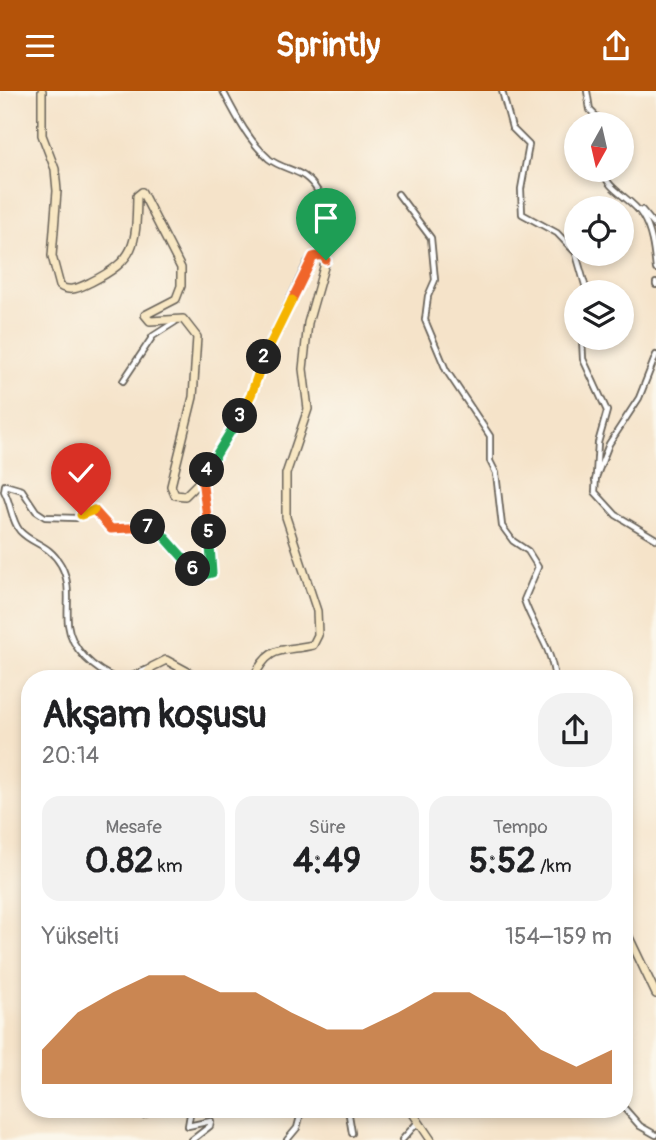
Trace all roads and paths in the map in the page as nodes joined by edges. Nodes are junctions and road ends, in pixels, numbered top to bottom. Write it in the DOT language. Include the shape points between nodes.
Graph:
graph roads {
  1 [pos="42,91"];
  2 [pos="223,91"];
  3 [pos="502,91"];
  4 [pos="587,91"];
  5 [pos="592,112"];
  6 [pos="608,182"];
  7 [pos="398,194"];
  8 [pos="635,205"];
  9 [pos="656,227"];
  10 [pos="564,240"];
  11 [pos="324,257"];
  12 [pos="656,268"];
  13 [pos="183,319"];
  14 [pos="583,350"];
  15 [pos="656,355"];
  16 [pos="123,381"];
  17 [pos="202,479"];
  18 [pos="595,480"];
  19 [pos="656,539"];
  20 [pos="152,667"];
  21 [pos="99,670"];
  22 [pos="145,670"];
  23 [pos="150,670"];
  24 [pos="186,670"];
  25 [pos="257,670"];
  26 [pos="553,670"];
  27 [pos="633,946"];
  28 [pos="656,994"];
  29 [pos="189,1118"];
  30 [pos="300,1118"];
  31 [pos="350,1118"];
  32 [pos="416,1118"];
  33 [pos="633,1118"];
  34 [pos="418,1121"];
  35 [pos="352,1133"];
  36 [pos="656,1135"];
  37 [pos="192,1140"];
  38 [pos="286,1140"];
  39 [pos="402,1140"];
  40 [pos="431,1140"];
  1 -- 13 [label="main road" via="43,135 57,191 52,256 56,280 65,289 79,288 126,260 137,226 137,196 142,192 181,268 176,299 148,311 145,317 150,321"];
  2 -- 11 [label="street" via="246,134 271,160 303,176 318,190 327,229"];
  3 -- 10 [label="street" via="512,128 529,145 522,214"];
  4 -- 5 [label="street"];
  6 -- 8 [label="street"];
  7 -- 26 [label="street" via="431,238 435,280 425,320 446,370 490,436 502,526 538,567 524,600 531,621 547,643"];
  8 -- 9 [label="street"];
  8 -- 12 [label="street" via="649,230"];
  11 -- 17 [label="main road" via="317,256 309,263 264,356 251,395"];
  11 -- 25 [label="main road" via="326,269 313,302 303,369 308,409 286,474 286,517 313,592 318,635 313,645 282,648"];
  13 -- 16 [label="street" via="157,332"];
  13 -- 17 [label="main road" via="193,328 198,347 193,397 174,471 173,493 186,496"];
  14 -- 18 [label="street" via="607,411"];
  15 -- 18 [label="street" via="639,398 609,444"];
  17 -- 21 [label="street" via="213,567 207,576 196,572 153,528 111,529 91,509 76,518 45,517 22,490 5,485 18,528 43,544 62,566 73,640"];
  18 -- 19 [label="street" via="595,492 604,505"];
  20 -- 22 [label="street"];
  20 -- 23 [label="main road"];
  20 -- 24 [label="main road" via="172,661"];
  27 -- 28 [label="main road"];
  29 -- 37 [label="street" via="188,1126 211,1121"];
  30 -- 38 [label="street" via="298,1128"];
  31 -- 35 [label="street"];
  32 -- 34 [label="main road"];
  33 -- 36 [label="street"];
  34 -- 39 [label="street"];
  34 -- 40 [label="main road"];
}
